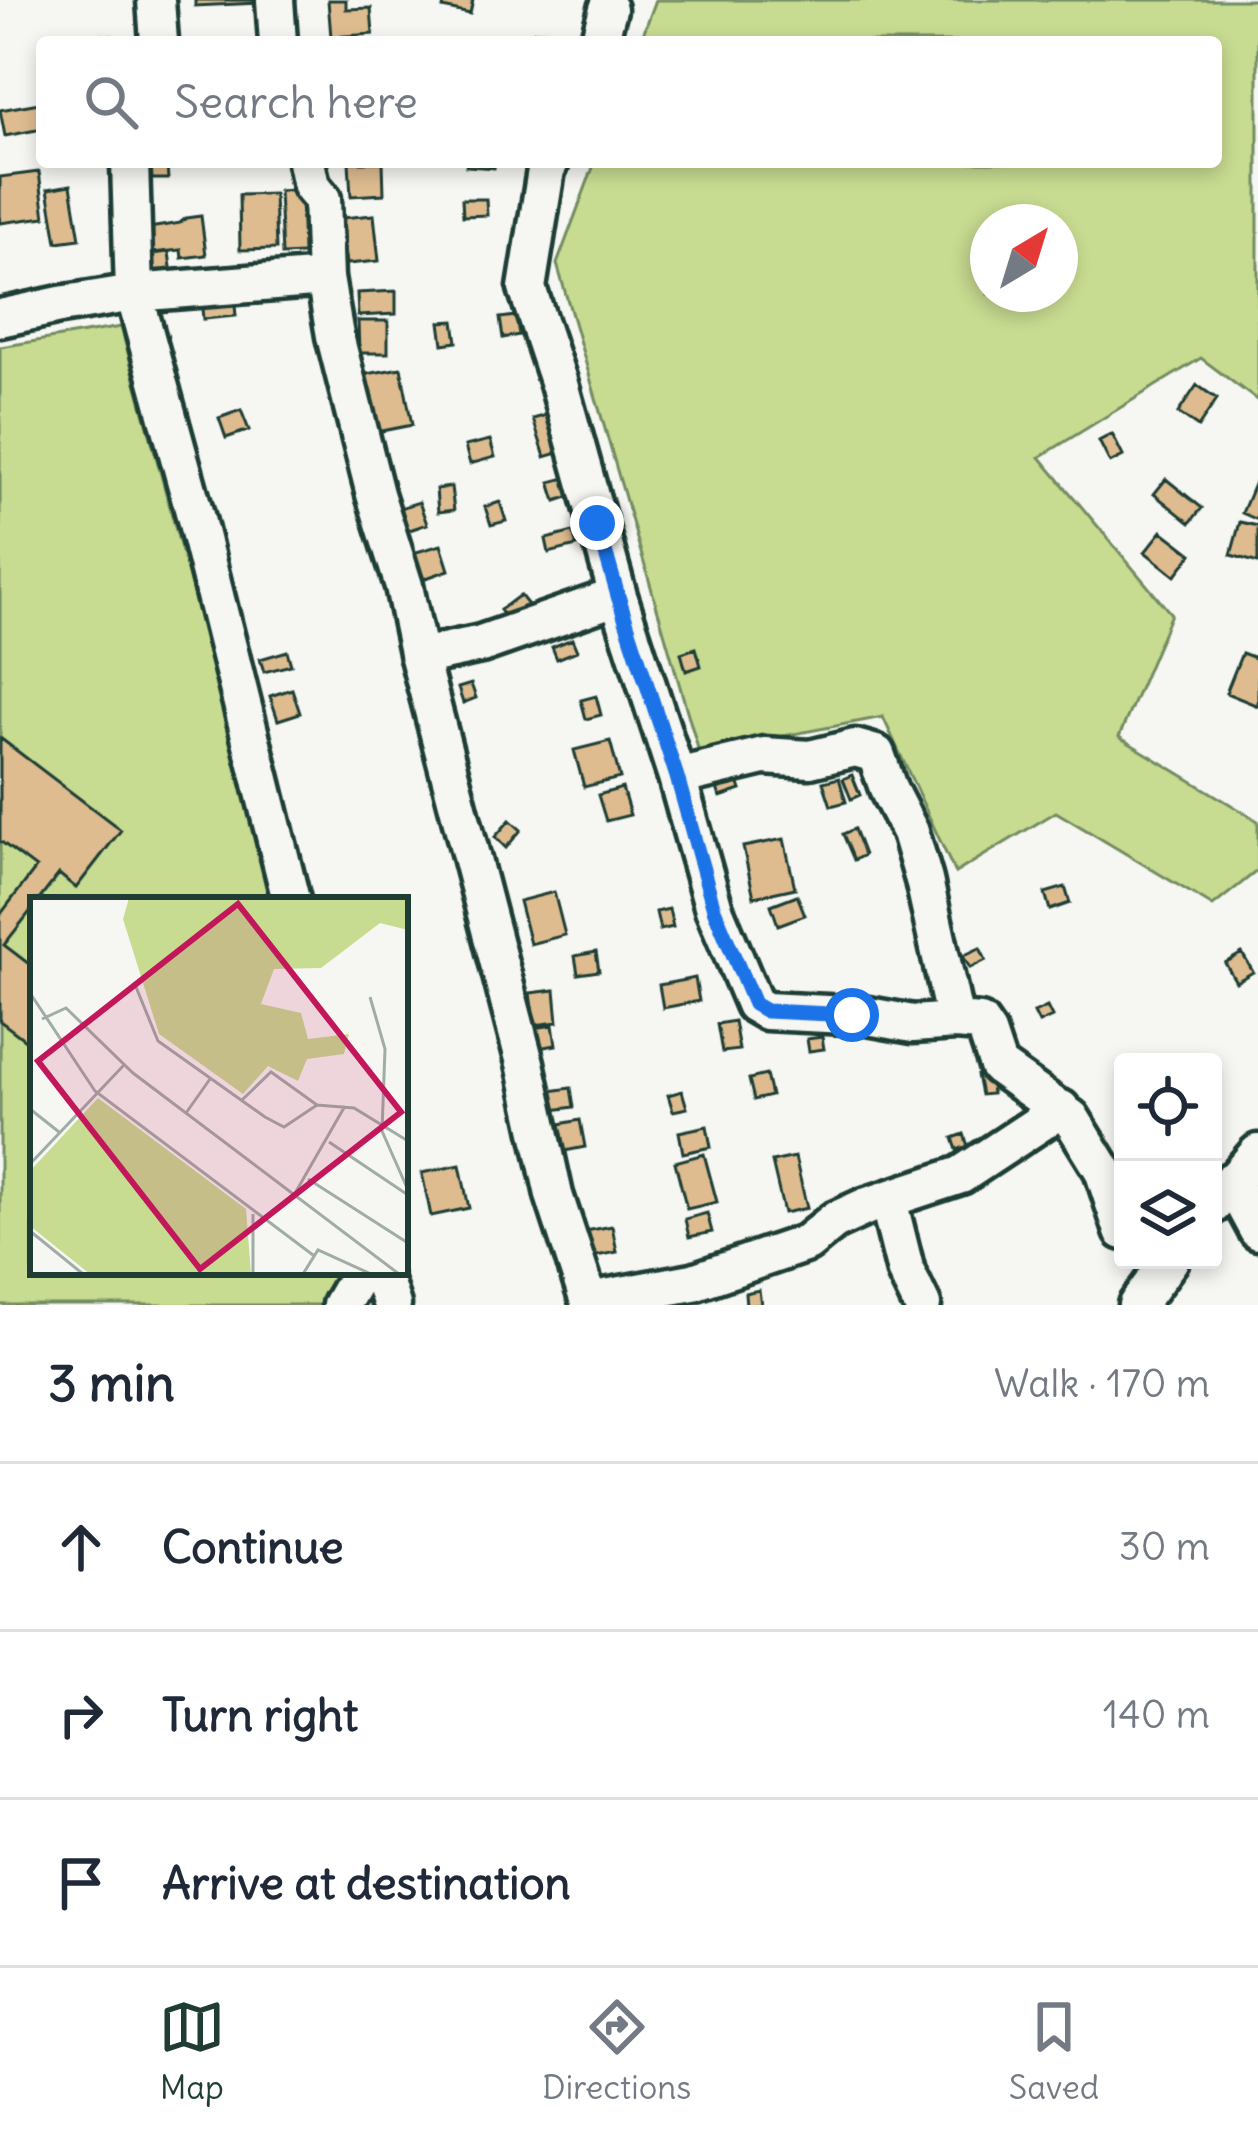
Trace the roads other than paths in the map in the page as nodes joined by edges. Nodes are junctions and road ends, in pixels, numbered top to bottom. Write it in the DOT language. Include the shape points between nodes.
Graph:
graph roads {
  1 [pos="156,0"];
  2 [pos="275,0"];
  3 [pos="159,36"];
  4 [pos="278,36"];
  5 [pos="130,168"];
  6 [pos="307,168"];
  7 [pos="547,168"];
  8 [pos="325,278"];
  9 [pos="134,293"];
  10 [pos="0,318"];
  11 [pos="618,596"];
  12 [pos="419,657"];
  13 [pos="677,777"];
  14 [pos="290,897"];
  15 [pos="955,1021"];
  16 [pos="1061,1109"];
  17 [pos="1258,1153"];
  18 [pos="1222,1193"];
  19 [pos="888,1200"];
  20 [pos="1114,1204"];
  21 [pos="1258,1231"];
  22 [pos="358,1275"];
  23 [pos="382,1275"];
  24 [pos="697,1293"];
  25 [pos="590,1303"];
  26 [pos="341,1305"];
  27 [pos="392,1305"];
  28 [pos="922,1305"];
  1 -- 3 [label="street"];
  2 -- 4 [label="street"];
  5 -- 9 [label="street"];
  6 -- 8 [label="street" via="322,199"];
  7 -- 11 [label="street" via="527,288"];
  8 -- 9 [label="street"];
  8 -- 12 [label="street"];
  9 -- 10 [label="street"];
  9 -- 14 [label="street"];
  11 -- 12 [label="street"];
  11 -- 13 [label="street"];
  12 -- 25 [label="street" via="554,1195"];
  13 -- 15 [label="street" via="714,909 759,1009"];
  13 -- 15 [label="street" via="764,756 810,760 855,748 876,754 915,848"];
  15 -- 16 [label="street" via="980,1023 998,1066"];
  16 -- 19 [label="street" via="961,1174"];
  16 -- 20 [label="street" via="1103,1170"];
  17 -- 18 [label="street"];
  18 -- 21 [label="street"];
  19 -- 24 [label="street"];
  19 -- 28 [label="street"];
  22 -- 26 [label="street"];
  23 -- 27 [label="street"];
  24 -- 25 [label="street"];
}
